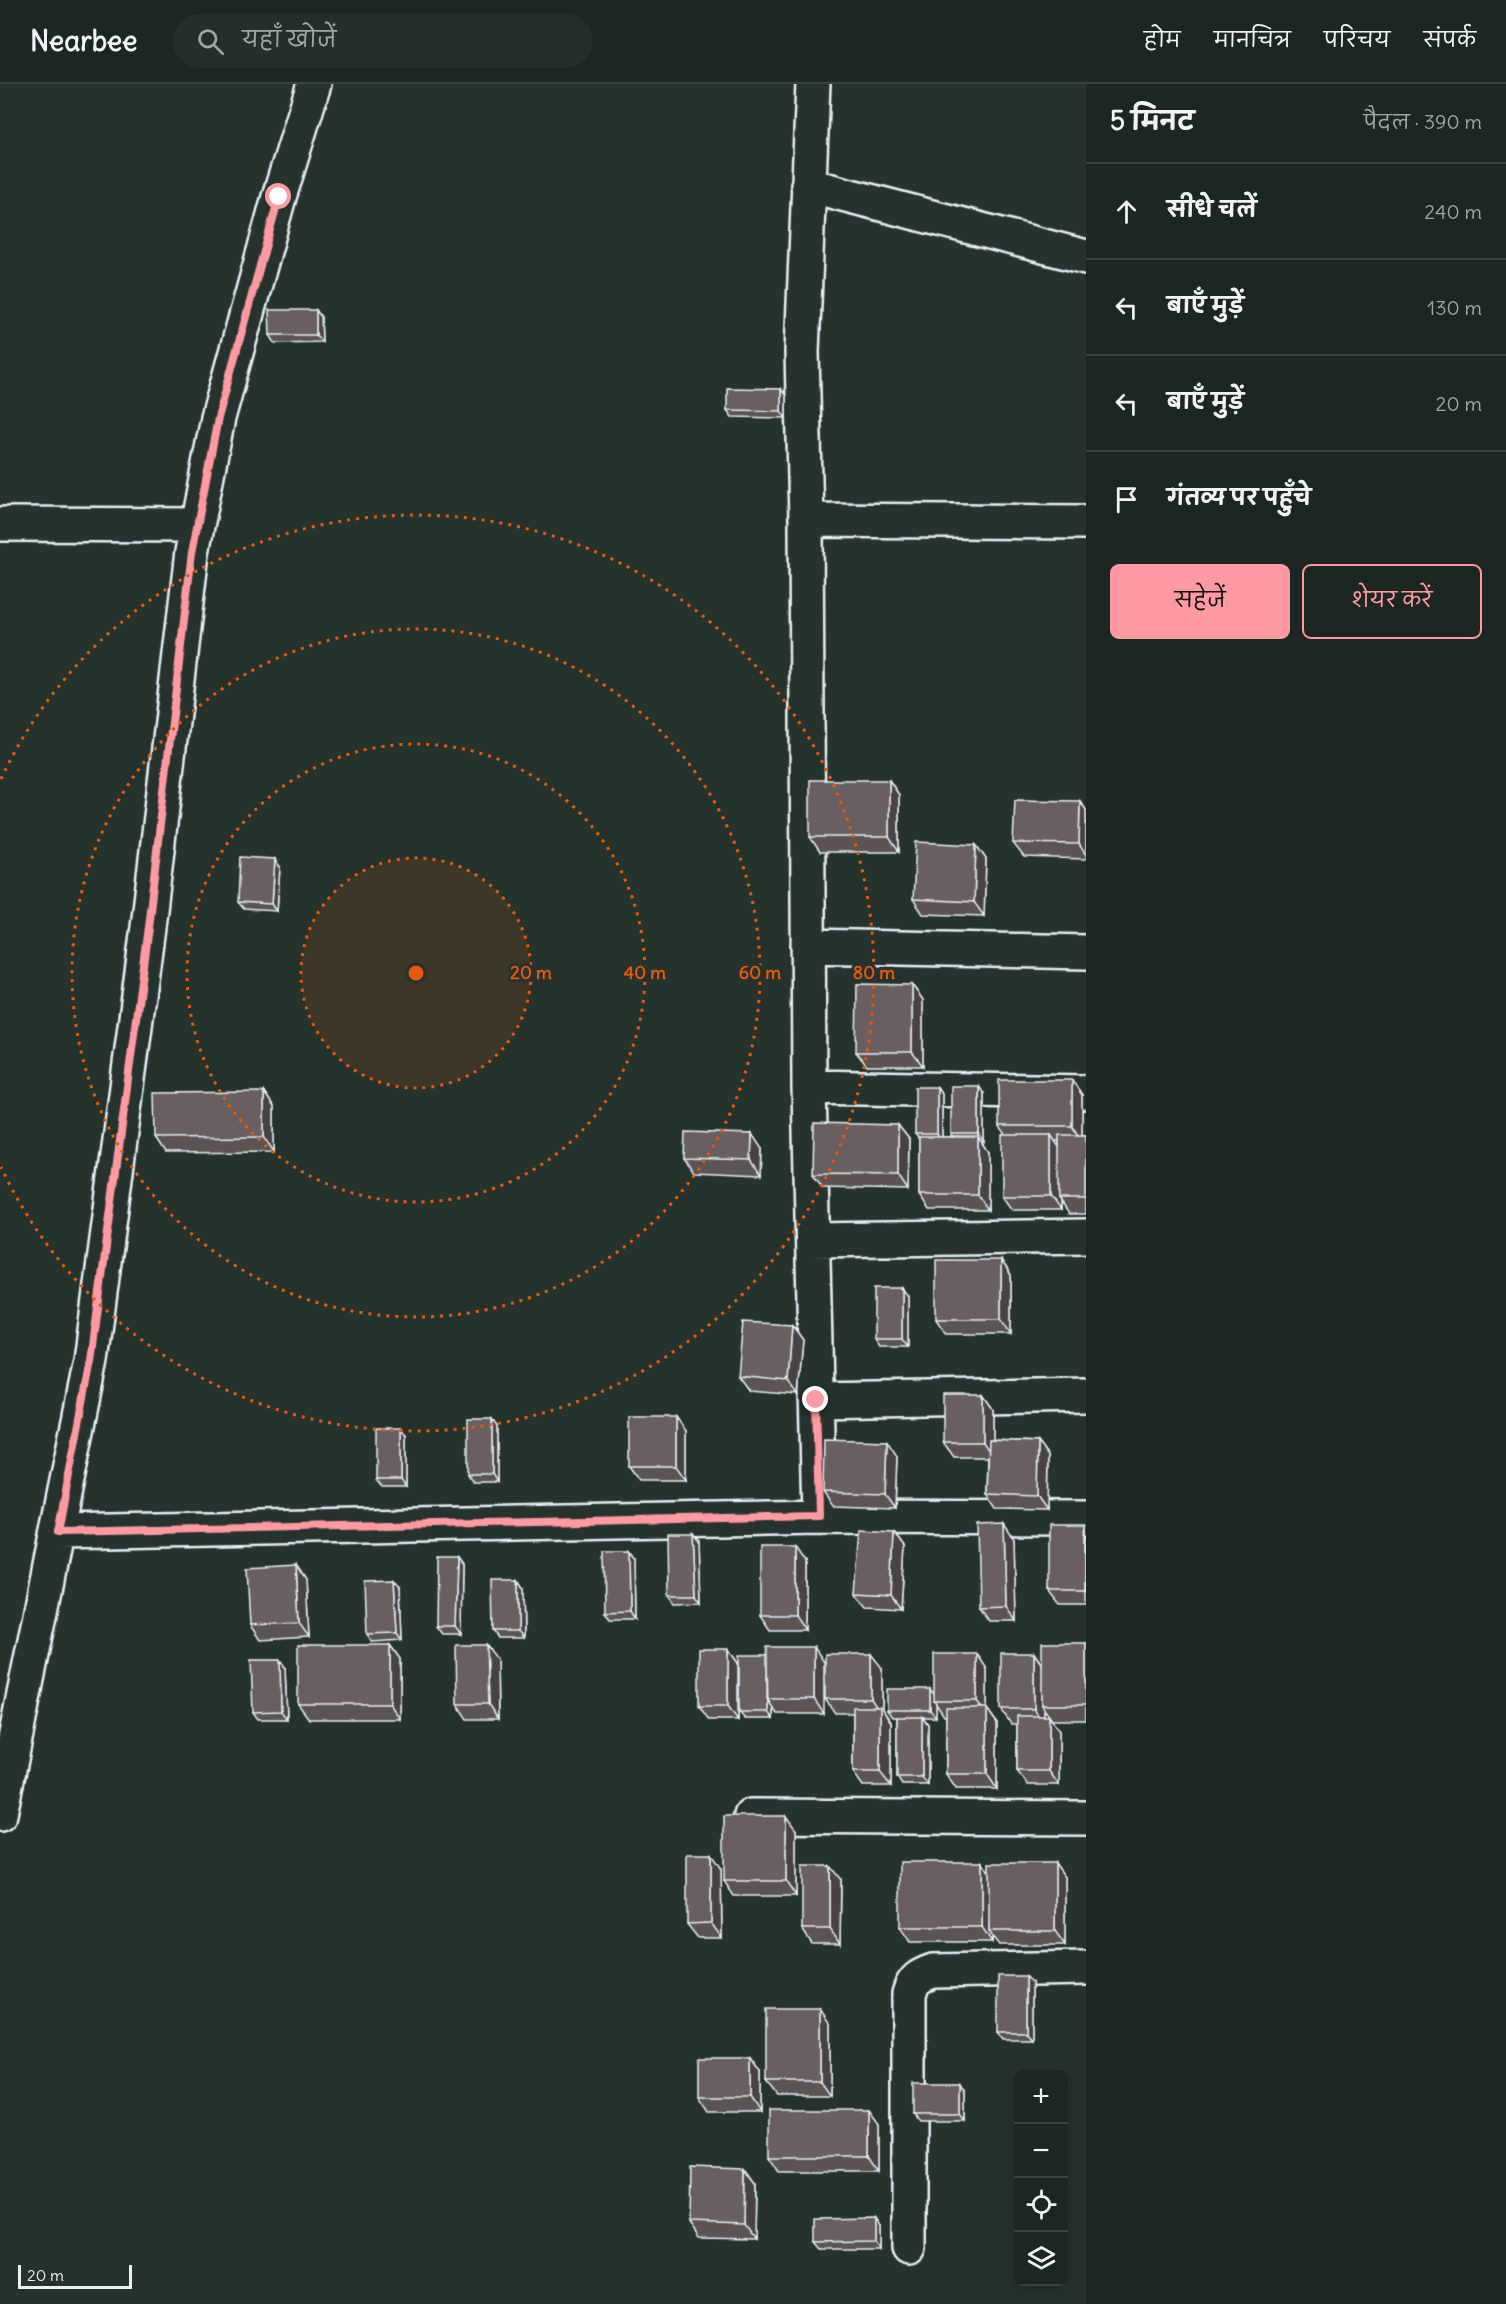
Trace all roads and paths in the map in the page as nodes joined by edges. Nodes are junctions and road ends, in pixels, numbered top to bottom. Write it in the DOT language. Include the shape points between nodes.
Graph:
graph roads {
  1 [pos="314,84"];
  2 [pos="813,84"];
  3 [pos="808,185"];
  4 [pos="1086,257"];
  5 [pos="806,520"];
  6 [pos="1086,522"];
  7 [pos="0,524"];
  8 [pos="197,525"];
  9 [pos="808,946"];
  10 [pos="1086,952"];
  11 [pos="809,1087"];
  12 [pos="1086,1092"];
  13 [pos="1086,1236"];
  14 [pos="813,1240"];
  15 [pos="1086,1395"];
  16 [pos="816,1400"];
  17 [pos="819,1516"];
  18 [pos="1086,1518"];
  19 [pos="58,1532"];
  20 [pos="0,1814"];
  21 [pos="751,1816"];
  22 [pos="1086,1818"];
  23 [pos="1086,1968"];
  24 [pos="909,2248"];
  1 -- 8 [label="street" via="218,418"];
  2 -- 3 [label="street"];
  3 -- 4 [label="street"];
  3 -- 5 [label="street" via="802,352"];
  5 -- 6 [label="street"];
  5 -- 9 [label="street"];
  7 -- 8 [label="street"];
  8 -- 19 [label="street" via="93,1349"];
  9 -- 10 [label="street"];
  9 -- 11 [label="street"];
  11 -- 12 [label="street"];
  11 -- 14 [label="street"];
  13 -- 14 [label="street"];
  14 -- 16 [label="street"];
  15 -- 16 [label="street"];
  16 -- 17 [label="street"];
  17 -- 18 [label="street"];
  17 -- 19 [label="street"];
  19 -- 20 [label="street"];
  21 -- 22 [label="street"];
  23 -- 24 [label="street" via="933,1971 913,1982 909,1994"];
}
